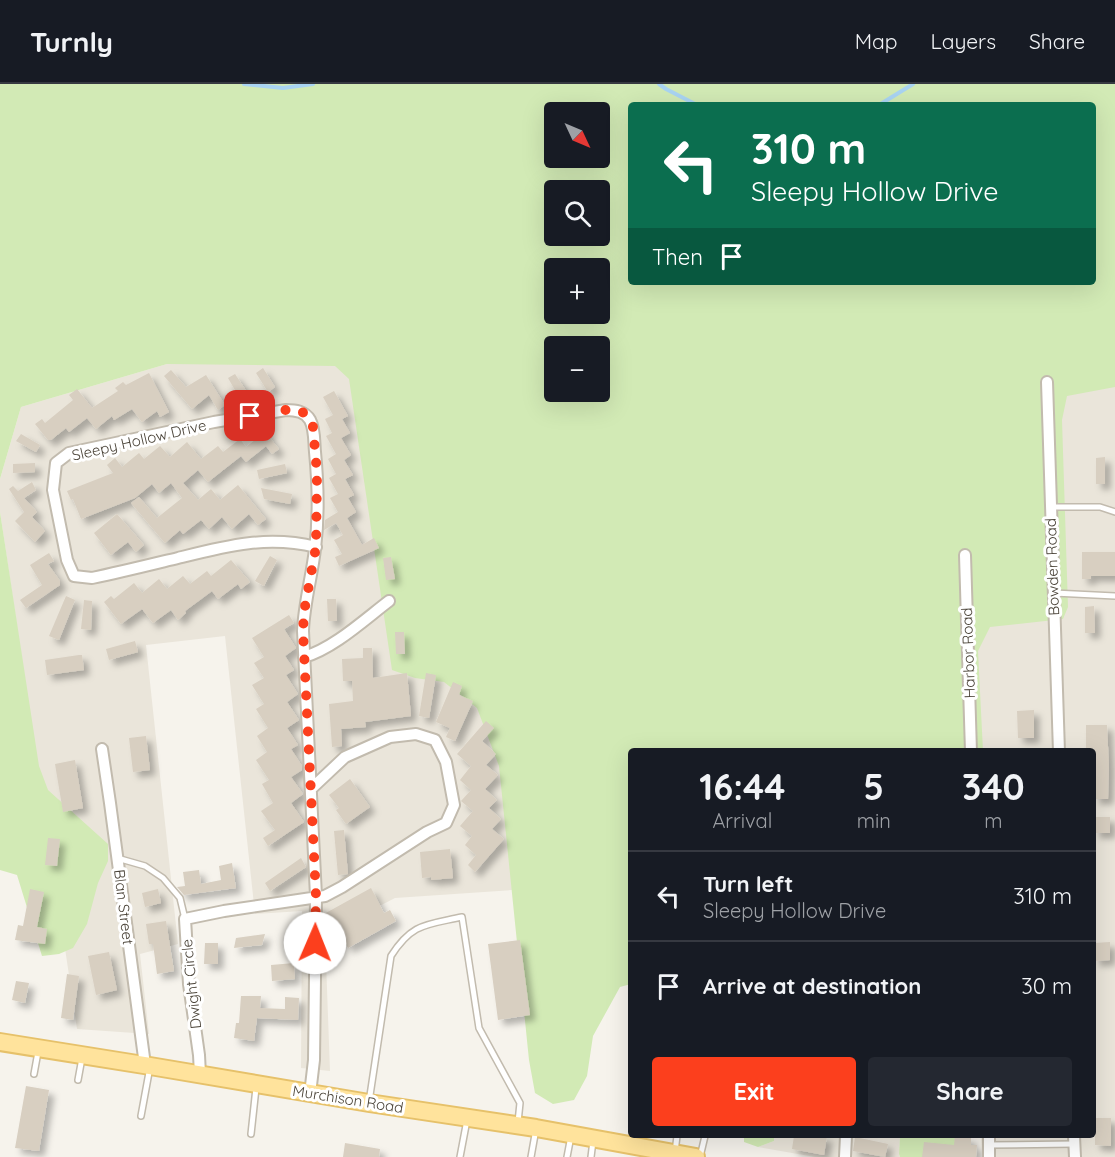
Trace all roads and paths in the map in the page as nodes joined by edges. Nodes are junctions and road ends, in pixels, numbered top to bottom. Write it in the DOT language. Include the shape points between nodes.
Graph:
graph roads {
  1 [pos="1047,382"];
  2 [pos="1051,507"];
  3 [pos="1115,512"];
  4 [pos="316,547"];
  5 [pos="965,555"];
  6 [pos="1053,593"];
  7 [pos="1115,596"];
  8 [pos="389,601"];
  9 [pos="304,657"];
  10 [pos="102,748"];
  11 [pos="971,748"];
  12 [pos="1059,748"];
  13 [pos="312,788"];
  14 [pos="117,858"];
  15 [pos="316,896"];
  16 [pos="186,919"];
  17 [pos="0,1042"];
  18 [pos="39,1048"];
  19 [pos="83,1055"];
  20 [pos="147,1065"];
  21 [pos="34,1074"];
  22 [pos="200,1074"];
  23 [pos="78,1080"];
  24 [pos="257,1085"];
  25 [pos="310,1094"];
  26 [pos="369,1103"];
  27 [pos="141,1116"];
  28 [pos="468,1117"];
  29 [pos="518,1125"];
  30 [pos="537,1128"];
  31 [pos="251,1134"];
  32 [pos="571,1134"];
  33 [pos="677,1138"];
  34 [pos="704,1138"];
  35 [pos="846,1138"];
  36 [pos="593,1139"];
  37 [pos="989,1140"];
  38 [pos="1074,1140"];
  39 [pos="674,1155"];
  40 [pos="460,1157"];
  41 [pos="531,1157"];
  42 [pos="567,1157"];
  43 [pos="591,1157"];
  44 [pos="698,1157"];
  45 [pos="845,1157"];
  46 [pos="989,1157"];
  47 [pos="1075,1157"];
  1 -- 2 [label="street, Bowden Road"];
  2 -- 3 [label="lane" via="1100,507"];
  2 -- 6 [label="street, Bowden Road"];
  4 -- 4 [label="street, Sleepy Hollow Drive" via="313,427 310,419 297,410 214,422 69,453 56,463 53,490 74,576 92,578 235,544 267,541"];
  4 -- 9 [label="street, Sleepy Hollow Drive" via="304,612"];
  5 -- 11 [label="street, Harbor Road"];
  6 -- 7 [label="lane"];
  6 -- 12 [label="street, Bowden Road"];
  8 -- 9 [label="street" via="332,644"];
  9 -- 13 [label="street, Sleepy Hollow Drive"];
  10 -- 14 [label="street, Blan Street"];
  13 -- 15 [label="street, Sleepy Hollow Drive"];
  13 -- 15 [label="street" via="345,757 390,737 416,734 435,740 446,762 454,805 446,823 342,887"];
  14 -- 16 [label="lane" via="145,866 163,878 180,898"];
  14 -- 20 [label="street, Blan Street"];
  15 -- 16 [label="street, Dwight Circle"];
  15 -- 25 [label="street, Sleepy Hollow Drive"];
  16 -- 22 [label="street, Dwight Circle"];
  17 -- 18 [label="main road, Murchison Road"];
  18 -- 19 [label="main road, Murchison Road"];
  18 -- 21 [label="lane"];
  19 -- 20 [label="main road, Murchison Road"];
  19 -- 23 [label="lane"];
  20 -- 22 [label="main road, Murchison Road"];
  20 -- 27 [label="lane"];
  22 -- 24 [label="main road, Murchison Road"];
  24 -- 25 [label="main road, Murchison Road"];
  24 -- 31 [label="lane"];
  25 -- 26 [label="main road, Murchison Road"];
  26 -- 28 [label="main road, Murchison Road"];
  26 -- 29 [label="lane" via="391,956 413,930 462,916 479,1028 520,1103"];
  28 -- 29 [label="main road, Murchison Road"];
  28 -- 40 [label="lane"];
  29 -- 30 [label="main road, Murchison Road"];
  30 -- 32 [label="main road, Murchison Road"];
  30 -- 41 [label="lane"];
  32 -- 36 [label="main road, Murchison Road"];
  32 -- 42 [label="lane"];
  33 -- 39 [label="lane"];
  34 -- 44 [label="lane"];
  35 -- 45 [label="street"];
  36 -- 39 [label="main road, Murchison Road"];
  36 -- 43 [label="lane"];
  37 -- 38 [label="lane"];
  37 -- 46 [label="street"];
  38 -- 47 [label="street"];
  39 -- 44 [label="main road, Murchison Road"];
}
